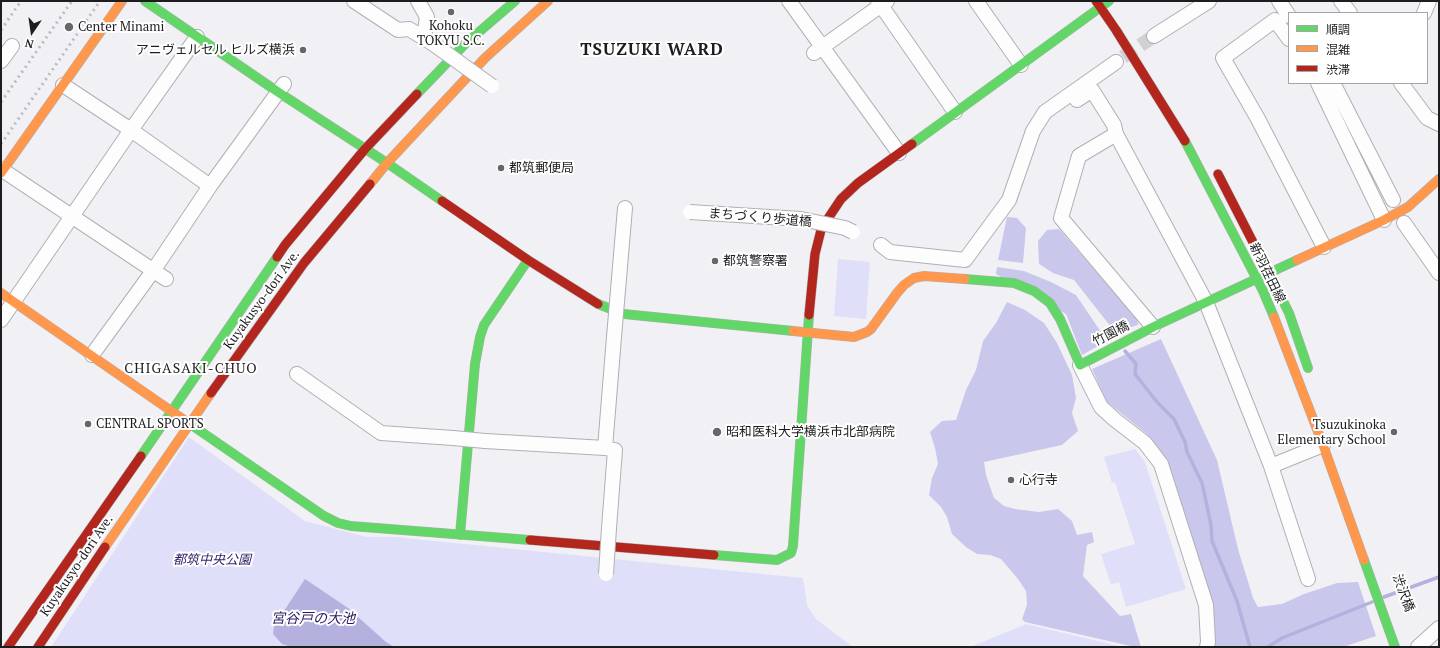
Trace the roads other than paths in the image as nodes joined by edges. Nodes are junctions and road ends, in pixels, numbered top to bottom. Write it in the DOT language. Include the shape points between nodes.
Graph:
graph roads {
  1 [pos="122,1"];
  2 [pos="145,1"];
  3 [pos="354,1"];
  4 [pos="418,1"];
  5 [pos="515,1"];
  6 [pos="548,1"];
  7 [pos="789,1"];
  8 [pos="976,1"];
  9 [pos="1208,1"];
  10 [pos="1278,1"];
  11 [pos="1341,1"];
  12 [pos="1430,1"];
  13 [pos="882,3"];
  14 [pos="1112,3"];
  15 [pos="1098,4"];
  16 [pos="1349,12"];
  17 [pos="1424,12"];
  18 [pos="1288,15"];
  19 [pos="1154,36"];
  20 [pos="197,37"];
  21 [pos="1288,37"];
  22 [pos="428,40"];
  23 [pos="12,46"];
  24 [pos="818,50"];
  25 [pos="1,61"];
  26 [pos="1116,62"];
  27 [pos="1021,65"];
  28 [pos="1318,84"];
  29 [pos="1334,84"];
  30 [pos="1402,84"];
  31 [pos="63,85"];
  32 [pos="283,86"];
  33 [pos="492,86"];
  34 [pos="1060,101"];
  35 [pos="956,112"];
  36 [pos="1439,124"];
  37 [pos="131,130"];
  38 [pos="1116,134"];
  39 [pos="369,140"];
  40 [pos="365,149"];
  41 [pos="899,153"];
  42 [pos="387,163"];
  43 [pos="1214,168"];
  44 [pos="2,171"];
  45 [pos="1439,179"];
  46 [pos="210,186"];
  47 [pos="1393,200"];
  48 [pos="626,208"];
  49 [pos="690,212"];
  50 [pos="72,216"];
  51 [pos="1384,220"];
  52 [pos="1404,223"];
  53 [pos="853,232"];
  54 [pos="881,245"];
  55 [pos="1324,247"];
  56 [pos="528,260"];
  57 [pos="153,271"];
  58 [pos="1270,273"];
  59 [pos="1439,273"];
  60 [pos="166,279"];
  61 [pos="1257,279"];
  62 [pos="1,293"];
  63 [pos="13,302"];
  64 [pos="1206,302"];
  65 [pos="1,320"];
  66 [pos="1154,327"];
  67 [pos="808,333"];
  68 [pos="92,355"];
  69 [pos="1080,365"];
  70 [pos="297,374"];
  71 [pos="1312,379"];
  72 [pos="171,410"];
  73 [pos="189,423"];
  74 [pos="1324,445"];
  75 [pos="605,448"];
  76 [pos="1271,466"];
  77 [pos="460,535"];
  78 [pos="606,574"];
  79 [pos="1370,577"];
  80 [pos="1308,579"];
  81 [pos="1439,628"];
  82 [pos="8,647"];
  83 [pos="38,647"];
  84 [pos="1207,647"];
  85 [pos="1395,647"];
  86 [pos="1418,647"];
  1 -- 31 [label="street"];
  2 -- 20 [label="street"];
  3 -- 22 [label="street" via="398,30 409,28"];
  4 -- 22 [label="street" via="427,17"];
  5 -- 39 [label="street" via="465,44"];
  6 -- 42 [label="street, Kuyakusyo-dori Ave." via="485,58"];
  7 -- 24 [label="street"];
  8 -- 27 [label="street"];
  9 -- 19 [label="street"];
  10 -- 18 [label="street"];
  11 -- 16 [label="street"];
  12 -- 17 [label="street"];
  13 -- 24 [label="street"];
  13 -- 35 [label="street"];
  14 -- 15 [label="street"];
  15 -- 27 [label="street"];
  15 -- 61 [label="street, 新羽荏田線" via="1171,117"];
  20 -- 32 [label="street"];
  20 -- 37 [label="street"];
  21 -- 55 [label="street" via="1275,20 1223,58"];
  22 -- 33 [label="street, bridge"];
  23 -- 25 [label="street"];
  24 -- 41 [label="street"];
  26 -- 34 [label="street"];
  27 -- 35 [label="street"];
  28 -- 51 [label="street"];
  29 -- 47 [label="street"];
  30 -- 36 [label="street" via="1427,118"];
  31 -- 37 [label="street"];
  31 -- 44 [label="street"];
  32 -- 40 [label="street"];
  32 -- 46 [label="street"];
  34 -- 38 [label="street" via="1073,103 1092,90 1114,125"];
  34 -- 54 [label="street" via="1045,112 1033,131 1009,200 965,260 890,252"];
  35 -- 41 [label="street"];
  37 -- 46 [label="street"];
  37 -- 50 [label="street"];
  38 -- 64 [label="street"];
  38 -- 66 [label="street" via="1078,156 1061,218"];
  39 -- 40 [label="street, Kuyakusyo-dori Ave."];
  39 -- 42 [label="street"];
  40 -- 42 [label="street"];
  40 -- 72 [label="street, Kuyakusyo-dori Ave." via="285,245"];
  41 -- 67 [label="street" via="849,191 821,230 815,254"];
  42 -- 56 [label="street"];
  42 -- 73 [label="street, Kuyakusyo-dori Ave." via="304,263"];
  43 -- 58 [label="street, 新羽荏田線"];
  44 -- 50 [label="street"];
  45 -- 51 [label="street, 竹園橋" via="1408,207"];
  46 -- 57 [label="street"];
  48 -- 75 [label="street, bridge"];
  49 -- 53 [label="street, まちづくり歩道橋, bridge" via="801,219"];
  50 -- 57 [label="street"];
  50 -- 63 [label="street"];
  51 -- 55 [label="street, 竹園橋"];
  52 -- 59 [label="street"];
  55 -- 58 [label="street, 竹園橋"];
  56 -- 67 [label="street" via="600,305 624,314"];
  56 -- 77 [label="street" via="484,325 480,337 475,364"];
  57 -- 60 [label="street"];
  57 -- 68 [label="street"];
  58 -- 61 [label="street, 竹園橋"];
  58 -- 71 [label="street, 新羽荏田線"];
  61 -- 64 [label="street, 竹園橋"];
  61 -- 74 [label="street, 新羽荏田線"];
  62 -- 63 [label="street"];
  63 -- 65 [label="street"];
  63 -- 68 [label="street"];
  64 -- 66 [label="street, 竹園橋"];
  64 -- 76 [label="street"];
  66 -- 69 [label="street, 竹園橋"];
  67 -- 69 [label="street" via="854,337 867,332 897,293 914,278 924,276 998,281 1034,291 1050,303 1060,319"];
  67 -- 77 [label="street" via="793,546 791,553 785,557 777,560"];
  68 -- 72 [label="street"];
  69 -- 84 [label="street" via="1101,406 1145,443 1161,464 1206,604"];
  70 -- 75 [label="street, bridge" via="382,433"];
  72 -- 73 [label="street"];
  72 -- 82 [label="street, Kuyakusyo-dori Ave."];
  73 -- 77 [label="street" via="338,523"];
  73 -- 83 [label="street, Kuyakusyo-dori Ave."];
  74 -- 76 [label="street"];
  74 -- 79 [label="street, 新羽荏田線"];
  75 -- 78 [label="street, bridge" via="615,450"];
  76 -- 80 [label="street"];
  79 -- 85 [label="street, 渋沢橋"];
  81 -- 86 [label="street"];
}
